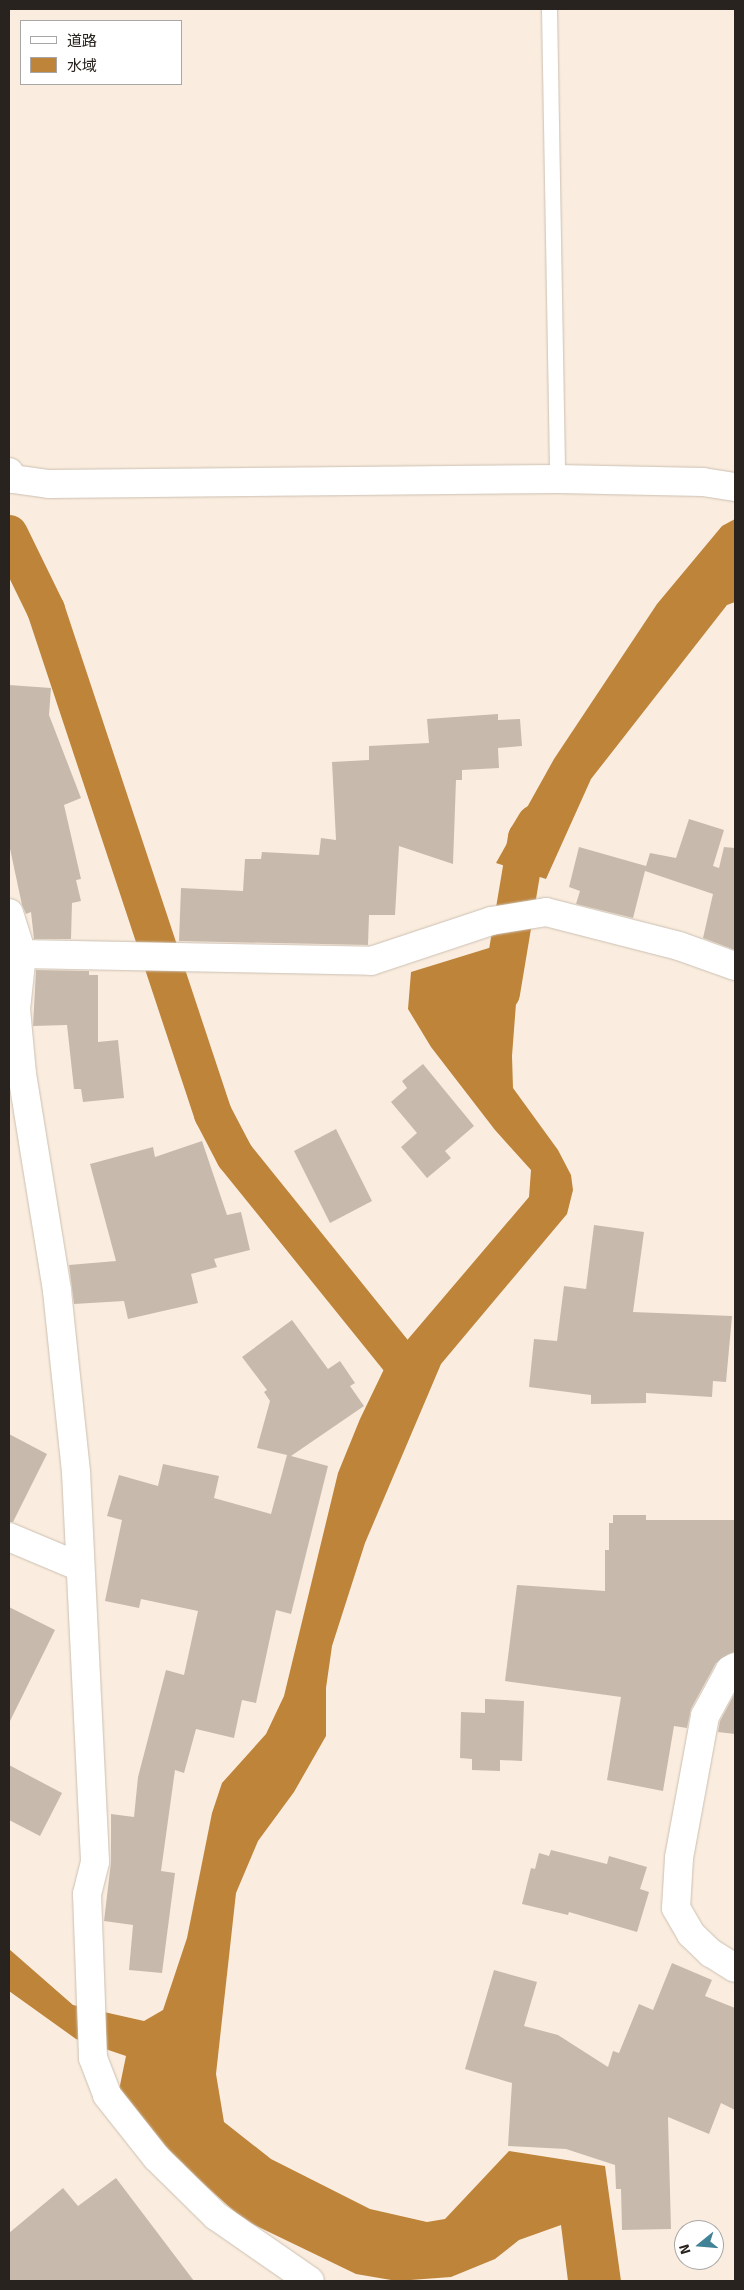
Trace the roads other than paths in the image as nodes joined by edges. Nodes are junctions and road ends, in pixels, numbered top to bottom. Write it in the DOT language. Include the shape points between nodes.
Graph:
graph roads {
  1 [pos="549,9"];
  2 [pos="9,472"];
  3 [pos="557,479"];
  4 [pos="735,487"];
  5 [pos="9,913"];
  6 [pos="22,954"];
  7 [pos="735,966"];
  8 [pos="9,1537"];
  9 [pos="78,1566"];
  10 [pos="735,1667"];
  11 [pos="735,1968"];
  12 [pos="310,2281"];
  1 -- 3 [label="lane"];
  2 -- 3 [label="street" via="12,479 49,484"];
  3 -- 4 [label="street" via="703,482"];
  5 -- 6 [label="street"];
  6 -- 7 [label="street" via="372,961 491,921 546,912 679,946"];
  6 -- 9 [label="street" via="16,1009 21,1065 56,1291 76,1472"];
  8 -- 9 [label="street"];
  9 -- 12 [label="street" via="95,1862 87,1894 94,2058 107,2095 157,2158 216,2216"];
  10 -- 11 [label="street" via="730,1670 705,1716 679,1858 676,1908 691,1934 711,1953"];
}
